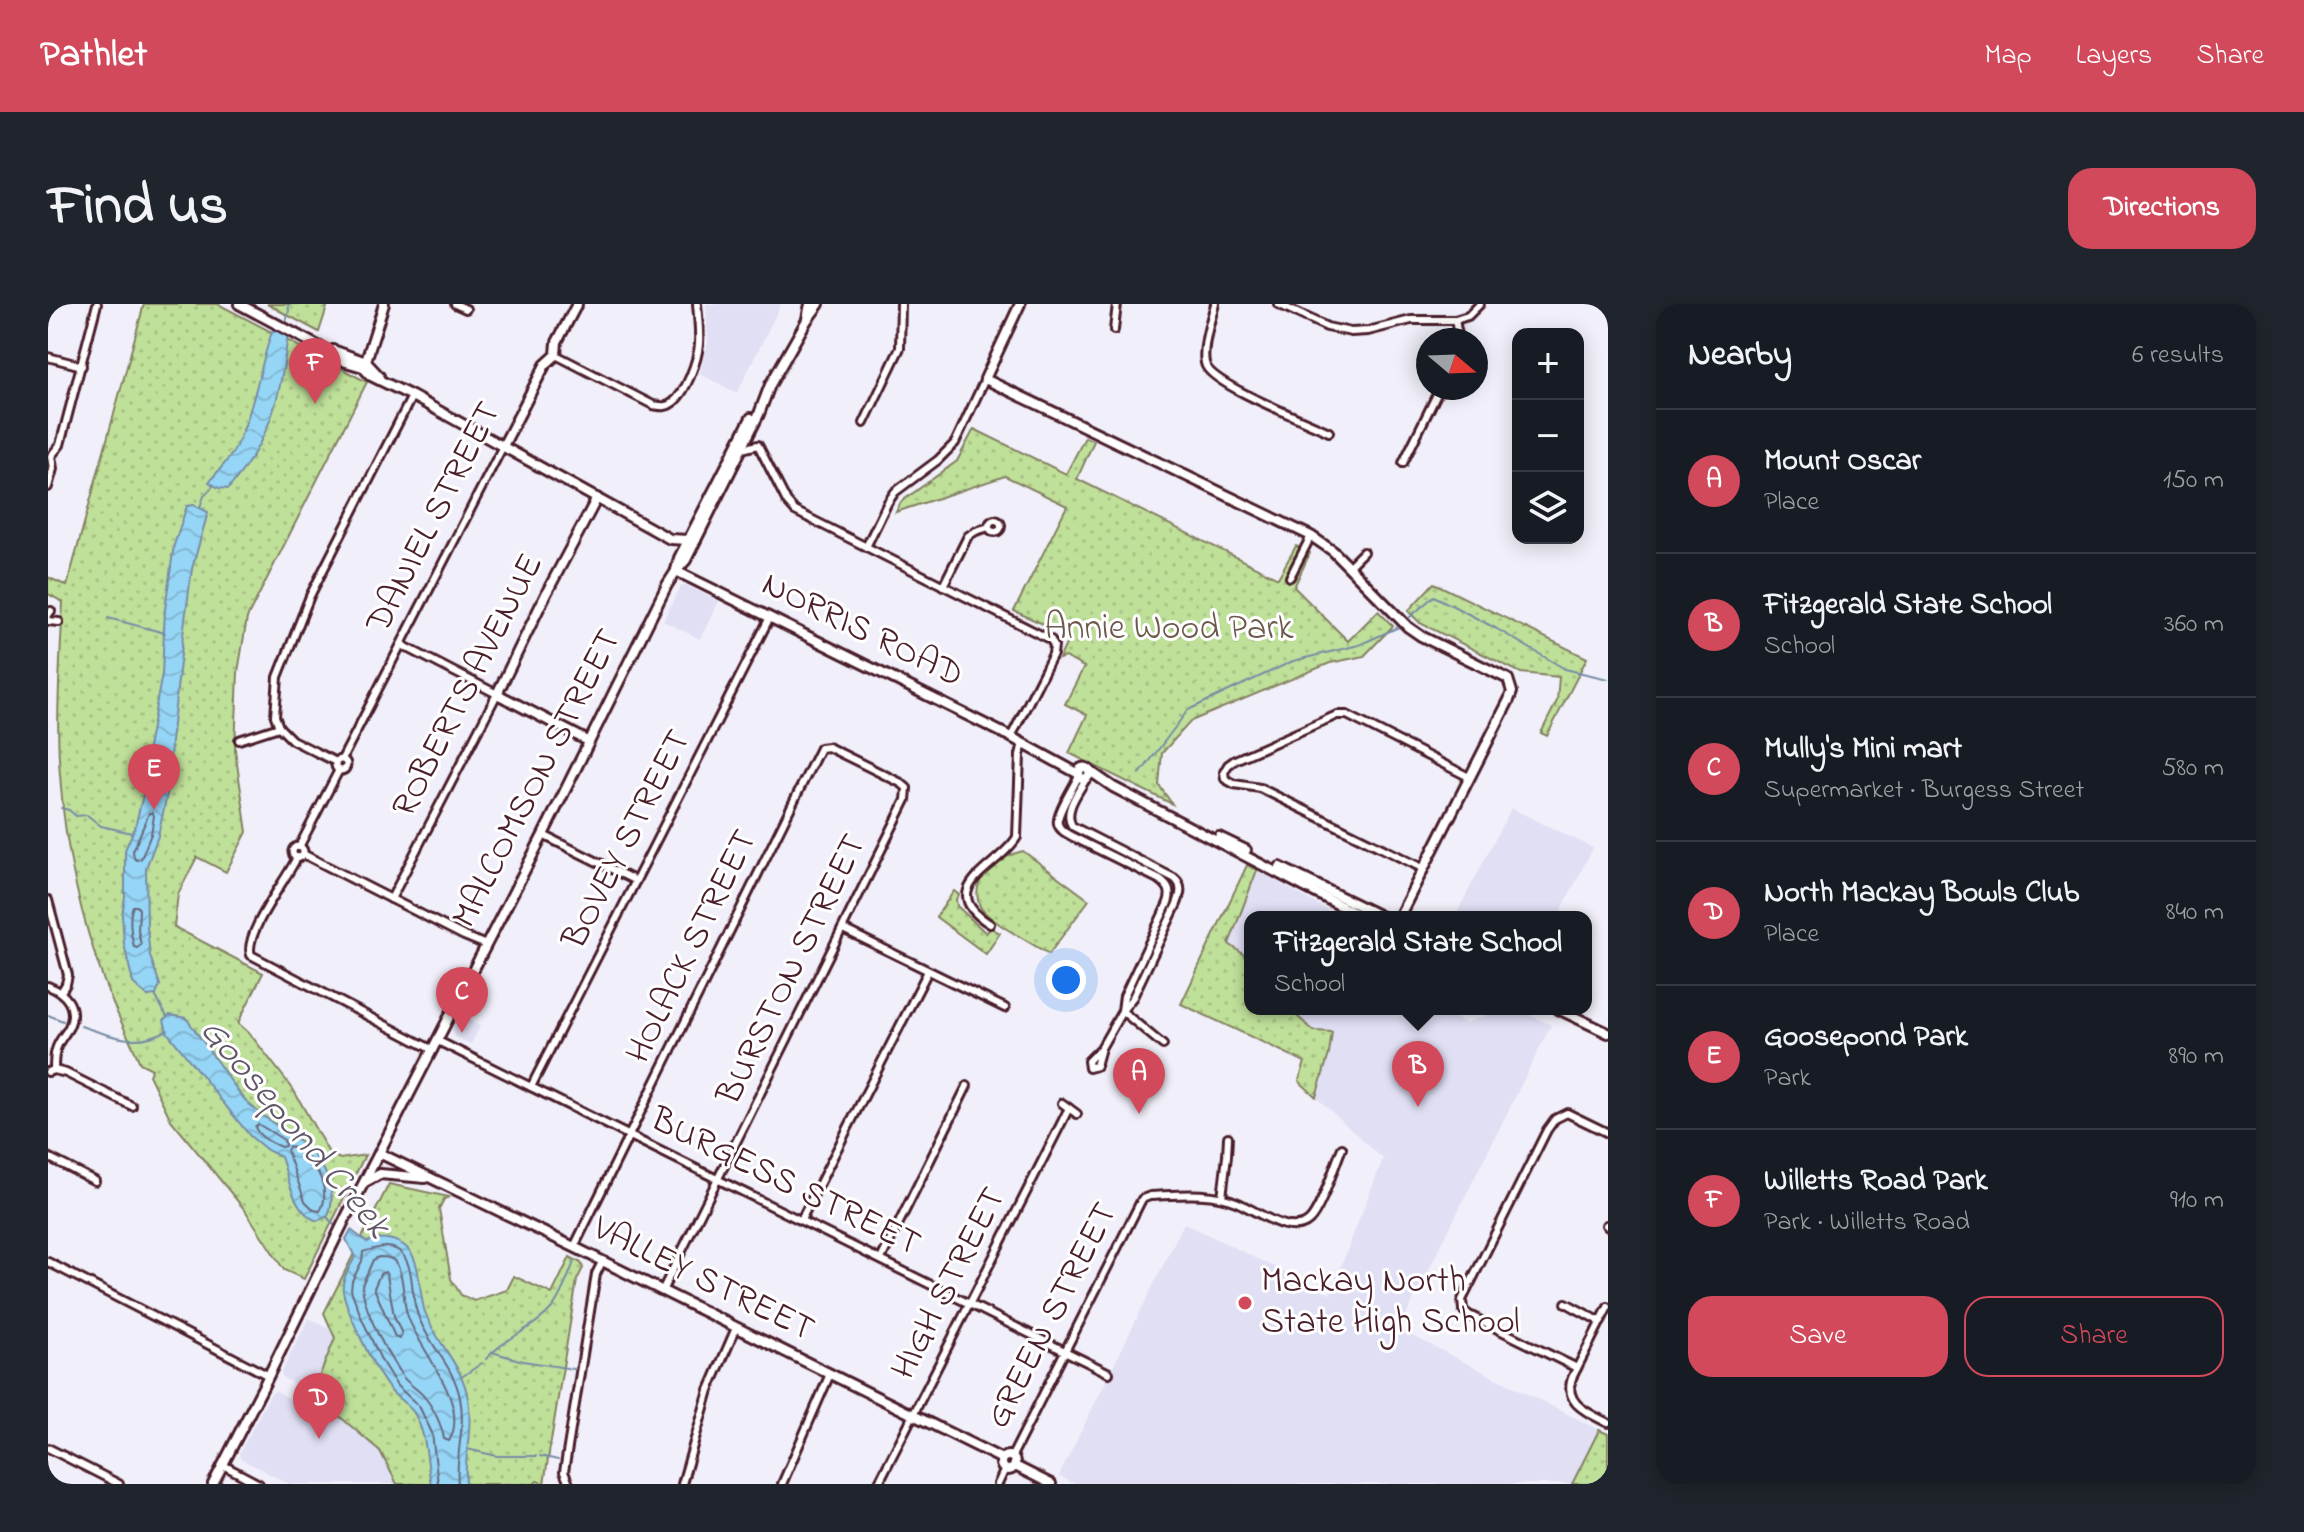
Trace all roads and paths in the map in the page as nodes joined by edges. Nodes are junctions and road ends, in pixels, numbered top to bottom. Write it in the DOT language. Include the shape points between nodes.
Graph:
graph roads {
  1 [pos="97,304"];
  2 [pos="239,304"];
  3 [pos="384,304"];
  4 [pos="455,304"];
  5 [pos="577,304"];
  6 [pos="697,304"];
  7 [pos="810,304"];
  8 [pos="819,304"];
  9 [pos="901,304"];
  10 [pos="1020,304"];
  11 [pos="1117,304"];
  12 [pos="1215,304"];
  13 [pos="1278,304"];
  14 [pos="1480,304"];
  15 [pos="466,309"];
  16 [pos="807,320"];
  17 [pos="1455,320"];
  18 [pos="1457,328"];
  19 [pos="1114,330"];
  20 [pos="556,355"];
  21 [pos="48,357"];
  22 [pos="365,365"];
  23 [pos="82,366"];
  24 [pos="985,379"];
  25 [pos="412,396"];
  26 [pos="1434,400"];
  27 [pos="762,401"];
  28 [pos="864,423"];
  29 [pos="1329,432"];
  30 [pos="503,446"];
  31 [pos="742,449"];
  32 [pos="49,455"];
  33 [pos="1403,463"];
  34 [pos="48,487"];
  35 [pos="597,498"];
  36 [pos="989,527"];
  37 [pos="1311,536"];
  38 [pos="688,540"];
  39 [pos="866,547"];
  40 [pos="1363,552"];
  41 [pos="1348,567"];
  42 [pos="676,571"];
  43 [pos="1290,577"];
  44 [pos="943,586"];
  45 [pos="770,617"];
  46 [pos="48,621"];
  47 [pos="59,622"];
  48 [pos="402,645"];
  49 [pos="497,694"];
  50 [pos="279,727"];
  51 [pos="1011,737"];
  52 [pos="239,740"];
  53 [pos="588,741"];
  54 [pos="1023,743"];
  55 [pos="816,757"];
  56 [pos="339,761"];
  57 [pos="1084,774"];
  58 [pos="1469,777"];
  59 [pos="1075,793"];
  60 [pos="1071,825"];
  61 [pos="1063,831"];
  62 [pos="543,835"];
  63 [pos="1083,837"];
  64 [pos="1114,848"];
  65 [pos="300,853"];
  66 [pos="1111,856"];
  67 [pos="1143,867"];
  68 [pos="1422,868"];
  69 [pos="1164,873"];
  70 [pos="636,881"];
  71 [pos="1160,881"];
  72 [pos="1326,894"];
  73 [pos="1170,896"];
  74 [pos="1180,898"];
  75 [pos="391,899"];
  76 [pos="48,900"];
  77 [pos="1353,911"];
  78 [pos="1367,911"];
  79 [pos="1402,911"];
  80 [pos="1162,917"];
  81 [pos="1169,921"];
  82 [pos="990,924"];
  83 [pos="843,929"];
  84 [pos="1152,937"];
  85 [pos="1160,941"];
  86 [pos="486,945"];
  87 [pos="1147,958"];
  88 [pos="928,971"];
  89 [pos="48,986"];
  90 [pos="61,992"];
  91 [pos="1005,1008"];
  92 [pos="1122,1011"];
  93 [pos="1570,1015"];
  94 [pos="1608,1033"];
  95 [pos="435,1045"];
  96 [pos="1163,1045"];
  97 [pos="1101,1048"];
  98 [pos="51,1071"];
  99 [pos="967,1086"];
  100 [pos="531,1087"];
  101 [pos="1062,1103"];
  102 [pos="132,1106"];
  103 [pos="1069,1108"];
  104 [pos="1077,1114"];
  105 [pos="1608,1133"];
  106 [pos="630,1135"];
  107 [pos="1228,1137"];
  108 [pos="1342,1148"];
  109 [pos="379,1153"];
  110 [pos="48,1157"];
  111 [pos="434,1179"];
  112 [pos="718,1179"];
  113 [pos="95,1181"];
  114 [pos="364,1182"];
  115 [pos="1222,1197"];
  116 [pos="801,1220"];
  117 [pos="574,1247"];
  118 [pos="881,1259"];
  119 [pos="48,1262"];
  120 [pos="602,1262"];
  121 [pos="662,1291"];
  122 [pos="969,1303"];
  123 [pos="1566,1303"];
  124 [pos="1608,1307"];
  125 [pos="1601,1322"];
  126 [pos="736,1328"];
  127 [pos="1064,1351"];
  128 [pos="1577,1368"];
  129 [pos="1109,1373"];
  130 [pos="830,1374"];
  131 [pos="269,1376"];
  132 [pos="912,1415"];
  133 [pos="1608,1423"];
  134 [pos="48,1448"];
  135 [pos="1012,1456"];
  136 [pos="1002,1459"];
  137 [pos="223,1465"];
  138 [pos="1010,1468"];
  139 [pos="567,1481"];
  140 [pos="119,1484"];
  141 [pos="213,1484"];
  142 [pos="259,1484"];
  143 [pos="682,1484"];
  144 [pos="782,1484"];
  145 [pos="878,1484"];
  146 [pos="998,1484"];
  147 [pos="1051,1484"];
  1 -- 23 [label="street"];
  2 -- 22 [label="street"];
  3 -- 22 [label="street"];
  4 -- 15 [label="street"];
  5 -- 20 [label="street, DANIEL STREET" via="557,342"];
  6 -- 20 [label="street" via="697,358 681,392 667,406 649,403"];
  7 -- 16 [label="street, MALCOMSON STREET"];
  8 -- 16 [label="street, MALCOMSON STREET"];
  9 -- 28 [label="street" via="900,348"];
  10 -- 24 [label="street"];
  11 -- 19 [label="street"];
  12 -- 29 [label="street" via="1204,358 1207,368 1223,382"];
  13 -- 17 [label="street" via="1351,332 1411,320"];
  14 -- 17 [label="street"];
  16 -- 27 [label="street, MALCOMSON STREET"];
  17 -- 18 [label="street"];
  20 -- 30 [label="street, DANIEL STREET" via="545,365"];
  21 -- 23 [label="street"];
  22 -- 25 [label="street"];
  23 -- 32 [label="street" via="60,445"];
  24 -- 37 [label="street"];
  24 -- 39 [label="street" via="955,443 895,492"];
  25 -- 30 [label="street"];
  25 -- 50 [label="street" via="293,636 278,677"];
  26 -- 33 [label="street"];
  27 -- 31 [label="street, MALCOMSON STREET"];
  27 -- 38 [label="street, MALCOMSON STREET"];
  30 -- 35 [label="street"];
  30 -- 48 [label="street, DANIEL STREET"];
  31 -- 39 [label="street" via="758,445 795,511"];
  31 -- 42 [label="street, MALCOMSON STREET"];
  32 -- 34 [label="street" via="53,469"];
  35 -- 38 [label="street" via="670,539"];
  35 -- 49 [label="street, ROBERTS AVENUE"];
  36 -- 44 [label="street" via="968,536"];
  37 -- 41 [label="street"];
  37 -- 43 [label="street"];
  38 -- 42 [label="street, MALCOMSON STREET"];
  39 -- 44 [label="street"];
  40 -- 41 [label="street"];
  41 -- 58 [label="street" via="1408,627 1502,675 1511,685 1509,700"];
  42 -- 45 [label="street, NORRIS ROAD"];
  42 -- 53 [label="street, MALCOMSON STREET"];
  44 -- 51 [label="street" via="1053,644 1053,654"];
  45 -- 51 [label="street, NORRIS ROAD"];
  45 -- 70 [label="street, BOVEY STREET"];
  46 -- 47 [label="street"];
  48 -- 49 [label="street"];
  48 -- 56 [label="street, DANIEL STREET"];
  49 -- 53 [label="street"];
  49 -- 75 [label="street, ROBERTS AVENUE"];
  50 -- 52 [label="street"];
  50 -- 56 [label="street" via="292,740"];
  51 -- 54 [label="street, NORRIS ROAD"];
  53 -- 62 [label="street, MALCOMSON STREET"];
  54 -- 57 [label="street, NORRIS ROAD"];
  54 -- 82 [label="street" via="1017,837 983,869 966,899"];
  55 -- 83 [label="street, BURSTON STREET" via="820,748 828,747 907,788 906,800"];
  55 -- 106 [label="street, HOLACK STREET"];
  56 -- 65 [label="street"];
  57 -- 59 [label="street"];
  57 -- 72 [label="street, NORRIS ROAD"];
  58 -- 68 [label="street"];
  58 -- 68 [label="street" via="1347,715 1235,760 1224,772 1234,784 1260,788"];
  59 -- 60 [label="street"];
  59 -- 61 [label="street" via="1058,820"];
  60 -- 61 [label="street"];
  60 -- 63 [label="street"];
  61 -- 63 [label="street"];
  62 -- 70 [label="street"];
  62 -- 86 [label="street, MALCOMSON STREET"];
  63 -- 64 [label="street"];
  63 -- 66 [label="street"];
  64 -- 66 [label="street"];
  64 -- 67 [label="street"];
  65 -- 75 [label="street"];
  65 -- 95 [label="street, BURGESS STREET" via="249,945 251,955"];
  66 -- 67 [label="street"];
  67 -- 69 [label="street"];
  67 -- 71 [label="street"];
  68 -- 79 [label="street"];
  69 -- 71 [label="street"];
  69 -- 74 [label="street" via="1178,882"];
  70 -- 100 [label="street, BOVEY STREET"];
  71 -- 73 [label="street"];
  72 -- 77 [label="street, NORRIS ROAD"];
  72 -- 78 [label="street, NORRIS ROAD"];
  73 -- 74 [label="street"];
  73 -- 80 [label="street"];
  74 -- 81 [label="street"];
  75 -- 86 [label="street"];
  76 -- 90 [label="street" via="68,975"];
  80 -- 81 [label="street"];
  80 -- 84 [label="street"];
  81 -- 85 [label="street"];
  83 -- 88 [label="street"];
  83 -- 112 [label="street, BURSTON STREET"];
  84 -- 85 [label="street"];
  84 -- 87 [label="street"];
  85 -- 87 [label="street"];
  86 -- 95 [label="street, MALCOMSON STREET"];
  87 -- 92 [label="street" via="1124,996"];
  88 -- 91 [label="street"];
  88 -- 116 [label="street"];
  89 -- 90 [label="street"];
  90 -- 98 [label="street" via="72,1012"];
  92 -- 96 [label="street"];
  92 -- 97 [label="street"];
  93 -- 94 [label="street"];
  95 -- 100 [label="street, BURGESS STREET"];
  95 -- 109 [label="street, MALCOMSON STREET"];
  98 -- 102 [label="street" via="75,1077"];
  99 -- 118 [label="street"];
  100 -- 106 [label="street, BURGESS STREET"];
  101 -- 103 [label="street"];
  103 -- 104 [label="street"];
  103 -- 122 [label="street, HIGH STREET"];
  105 -- 128 [label="street" via="1567,1113 1555,1119 1462,1300 1469,1315"];
  106 -- 112 [label="street, BURGESS STREET"];
  106 -- 117 [label="street, HOLACK STREET"];
  107 -- 115 [label="street"];
  108 -- 115 [label="street" via="1312,1218 1298,1227"];
  109 -- 111 [label="street, VALLEY STREET"];
  109 -- 114 [label="street, MALCOMSON STREET"];
  110 -- 113 [label="street"];
  111 -- 114 [label="street" via="380,1174"];
  111 -- 117 [label="street, VALLEY STREET"];
  112 -- 116 [label="street, BURGESS STREET"];
  112 -- 121 [label="street, BURSTON STREET"];
  114 -- 131 [label="street, MALCOMSON STREET"];
  115 -- 127 [label="street, GREEN STREET" via="1142,1199"];
  116 -- 118 [label="street, BURGESS STREET"];
  117 -- 120 [label="street, VALLEY STREET"];
  118 -- 122 [label="street, BURGESS STREET"];
  119 -- 131 [label="street"];
  120 -- 121 [label="street, VALLEY STREET"];
  120 -- 139 [label="street" via="564,1472"];
  121 -- 126 [label="street, VALLEY STREET"];
  122 -- 127 [label="street, BURGESS STREET"];
  122 -- 132 [label="street, HIGH STREET"];
  123 -- 125 [label="street"];
  124 -- 125 [label="street"];
  125 -- 128 [label="street"];
  126 -- 130 [label="street, VALLEY STREET"];
  126 -- 143 [label="street" via="709,1390"];
  127 -- 129 [label="street, BURGESS STREET"];
  127 -- 135 [label="street, GREEN STREET"];
  128 -- 133 [label="street" via="1570,1386 1574,1401"];
  130 -- 132 [label="street, VALLEY STREET"];
  130 -- 144 [label="street"];
  131 -- 137 [label="street, MALCOMSON STREET"];
  132 -- 136 [label="street, VALLEY STREET"];
  132 -- 145 [label="street, HIGH STREET"];
  134 -- 140 [label="street"];
  135 -- 136 [label="street"];
  135 -- 138 [label="street"];
  136 -- 138 [label="street" via="1002,1466"];
  137 -- 141 [label="street, MALCOMSON STREET"];
  137 -- 142 [label="street"];
  138 -- 146 [label="street, GREEN STREET"];
  138 -- 147 [label="street"];
}
